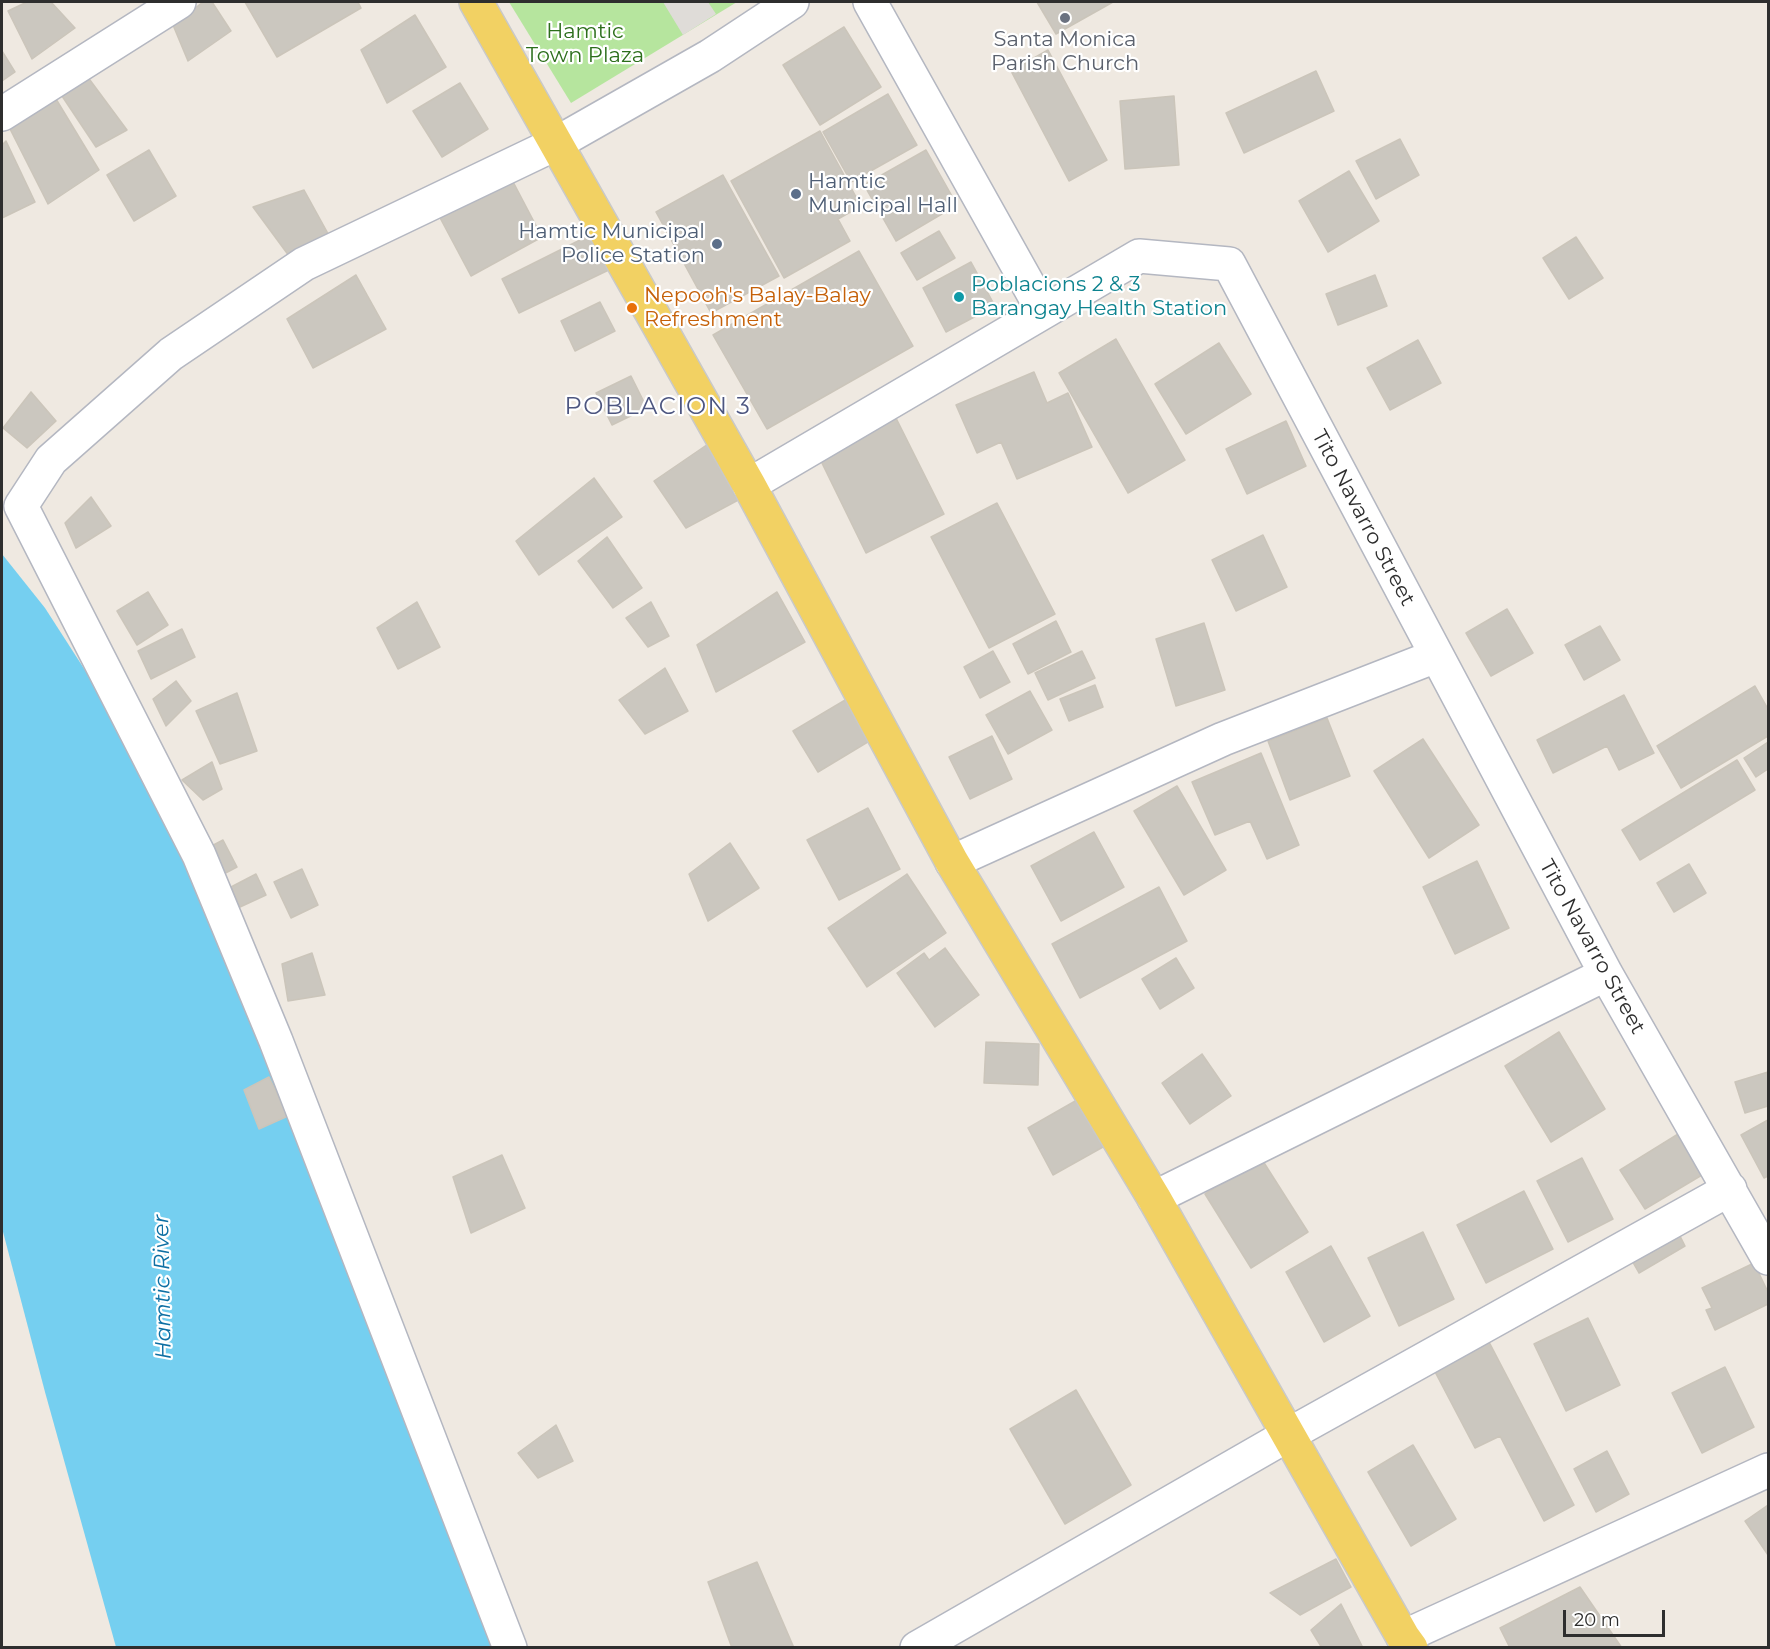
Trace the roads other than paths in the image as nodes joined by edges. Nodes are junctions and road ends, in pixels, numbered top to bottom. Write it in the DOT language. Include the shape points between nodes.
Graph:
graph roads {
  1 [pos="179,2"];
  2 [pos="476,2"];
  3 [pos="792,2"];
  4 [pos="870,2"];
  5 [pos="2,114"];
  6 [pos="557,143"];
  7 [pos="1043,311"];
  8 [pos="749,485"];
  9 [pos="1436,656"];
  10 [pos="952,862"];
  11 [pos="1605,974"];
  12 [pos="1730,1189"];
  13 [pos="1154,1198"];
  14 [pos="1768,1258"];
  15 [pos="1288,1435"];
  16 [pos="1768,1470"];
  17 [pos="1407,1642"];
  18 [pos="510,1647"];
  19 [pos="917,1647"];
  1 -- 5 [label="street"];
  2 -- 6 [label="main road"];
  3 -- 6 [label="street" via="710,56"];
  4 -- 7 [label="street"];
  6 -- 8 [label="main road"];
  6 -- 18 [label="street" via="304,264 228,315 171,354 51,460 21,506 199,855 280,1052"];
  7 -- 8 [label="street"];
  7 -- 9 [label="street, Tito Navarro Street" via="1139,256 1229,264"];
  8 -- 10 [label="main road"];
  9 -- 10 [label="street" via="1223,739"];
  9 -- 11 [label="street, Tito Navarro Street"];
  10 -- 13 [label="main road"];
  11 -- 12 [label="street, Tito Navarro Street"];
  11 -- 13 [label="street"];
  12 -- 14 [label="street, Tito Navarro Street"];
  12 -- 15 [label="street"];
  13 -- 15 [label="main road"];
  15 -- 17 [label="main road"];
  15 -- 19 [label="street"];
  16 -- 17 [label="street"];
}
